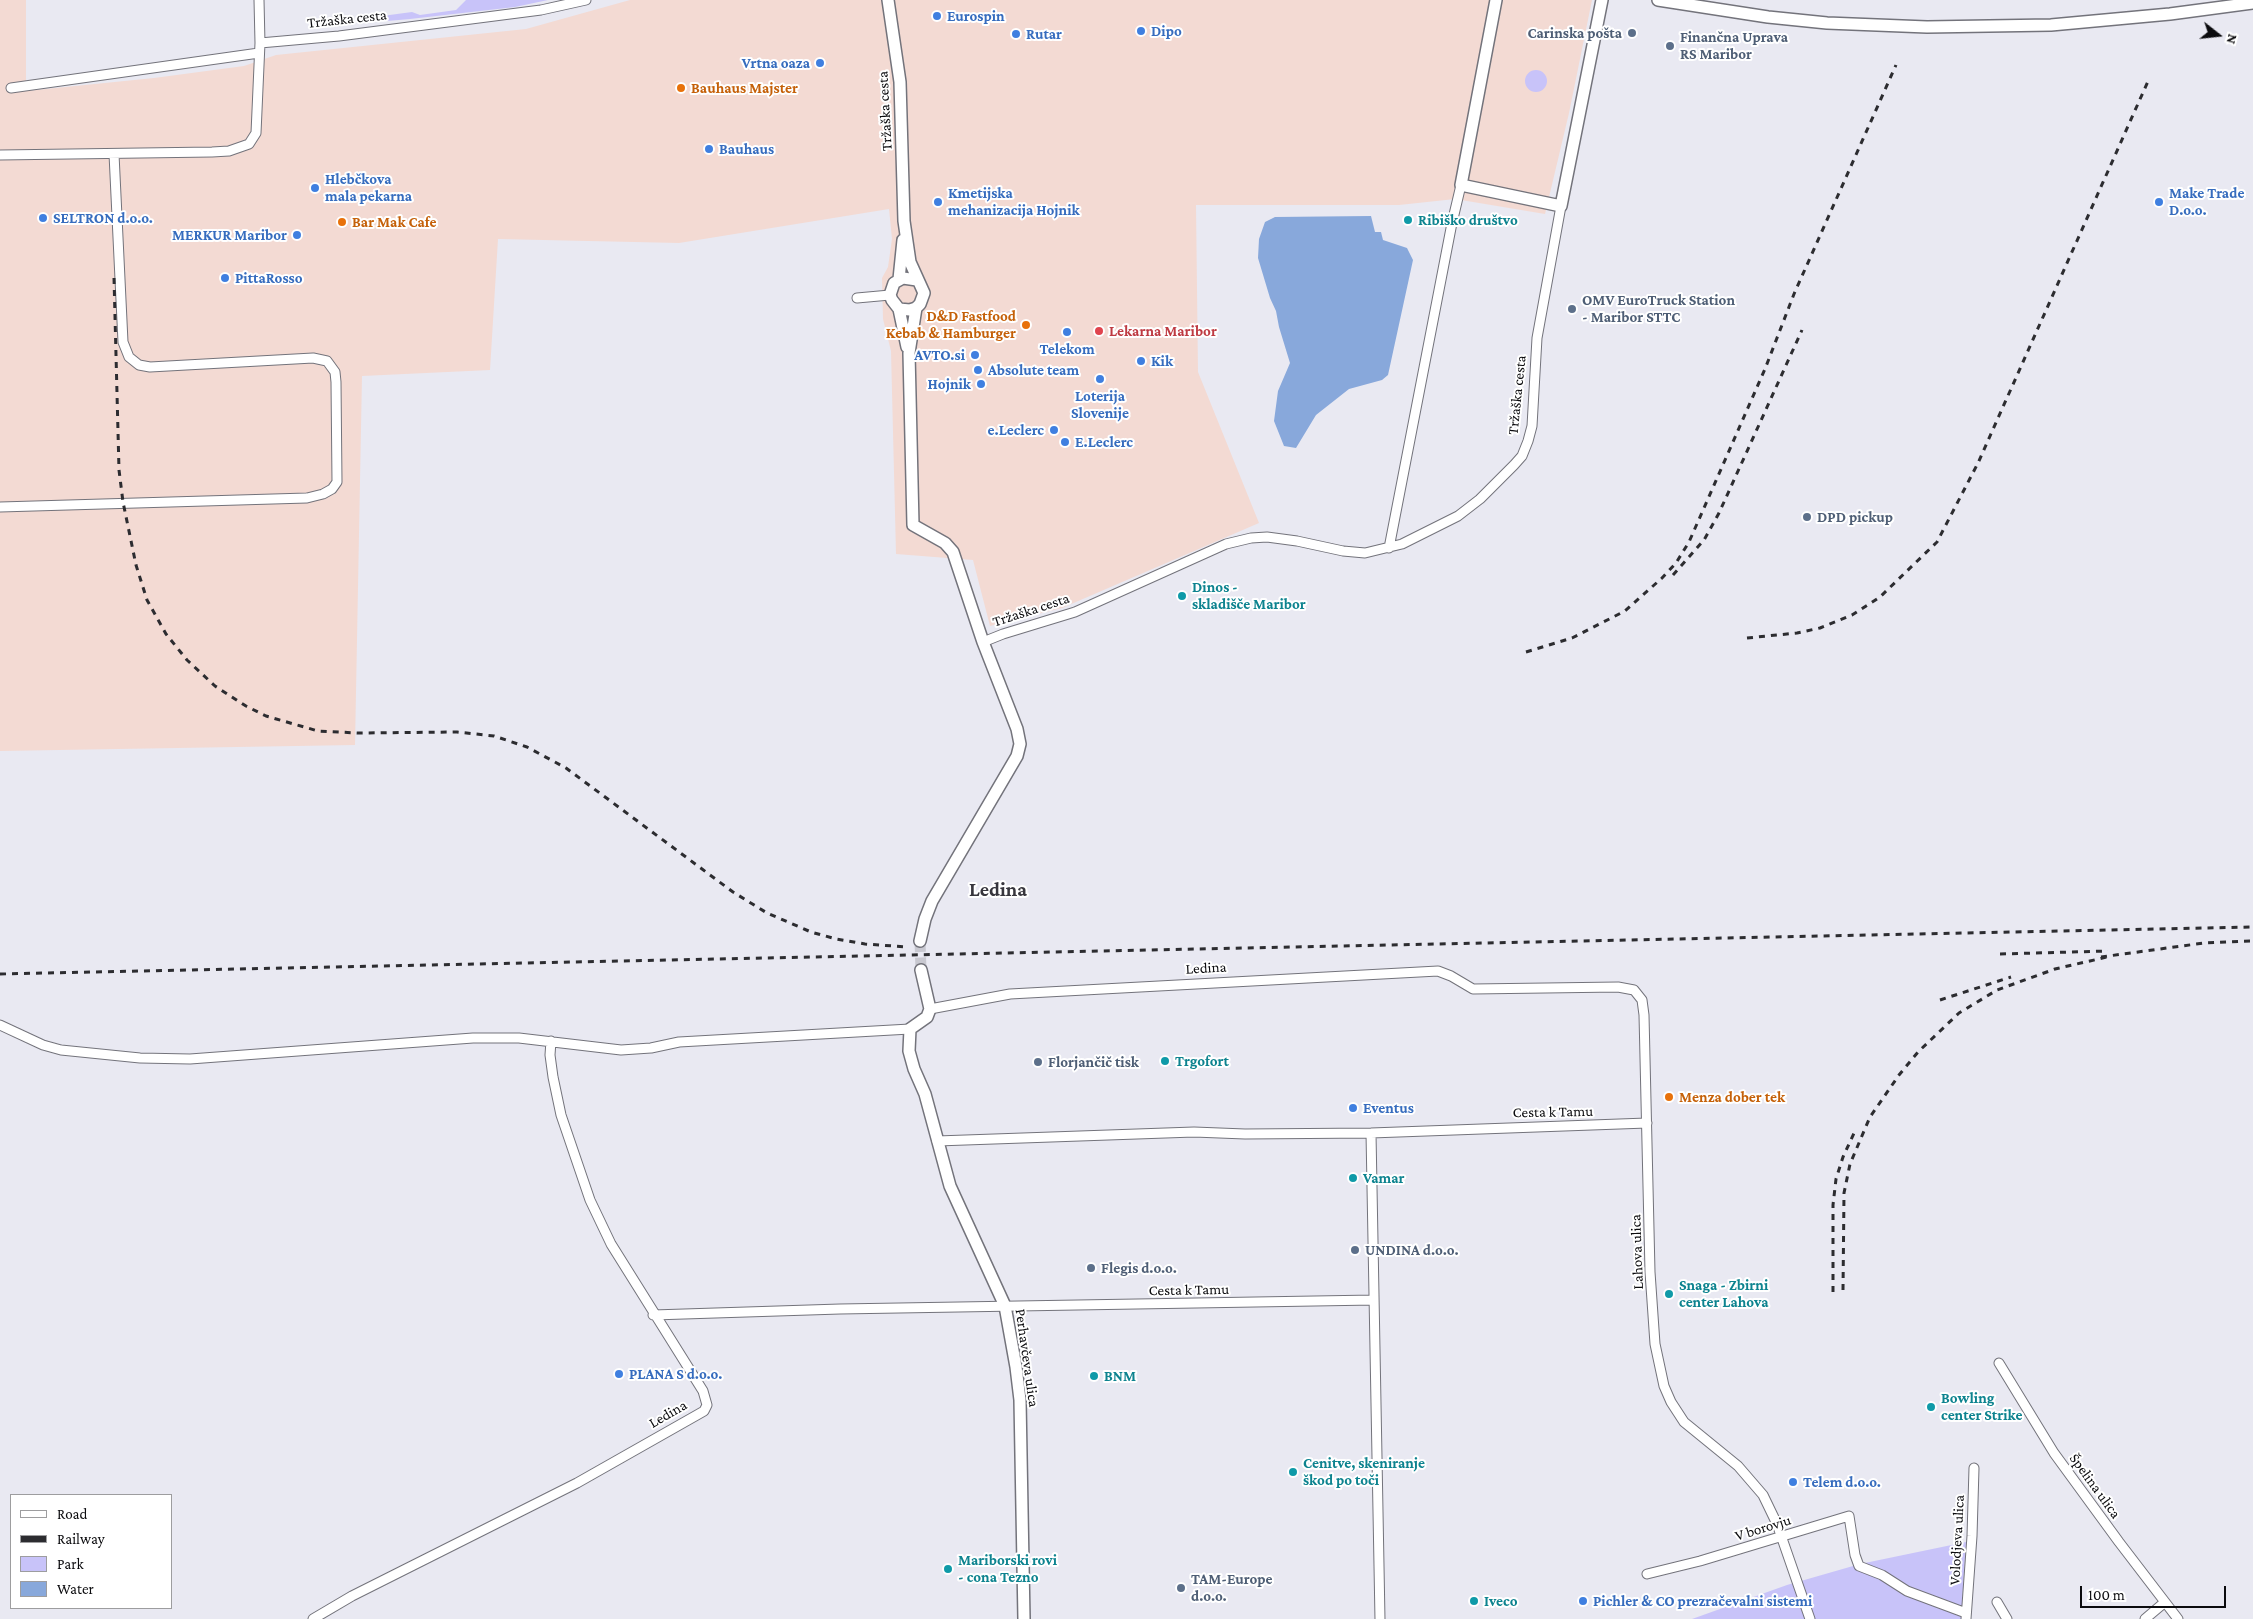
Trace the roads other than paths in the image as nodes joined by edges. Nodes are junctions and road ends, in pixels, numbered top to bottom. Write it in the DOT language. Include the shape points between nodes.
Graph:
graph roads {
  1 [pos="259,0"];
  2 [pos="586,0"];
  3 [pos="888,0"];
  4 [pos="1496,0"];
  5 [pos="1658,0"];
  6 [pos="1601,4"];
  7 [pos="2253,4"];
  8 [pos="260,43"];
  9 [pos="258,53"];
  10 [pos="11,88"];
  11 [pos="114,154"];
  12 [pos="0,155"];
  13 [pos="1462,186"];
  14 [pos="1561,206"];
  15 [pos="904,221"];
  16 [pos="899,279"];
  17 [pos="917,280"];
  18 [pos="890,295"];
  19 [pos="857,298"];
  20 [pos="916,308"];
  21 [pos="899,309"];
  22 [pos="908,354"];
  23 [pos="0,507"];
  24 [pos="1390,548"];
  25 [pos="983,642"];
  26 [pos="920,941"];
  27 [pos="921,970"];
  28 [pos="1480,990"];
  29 [pos="930,1008"];
  30 [pos="0,1025"];
  31 [pos="910,1029"];
  32 [pos="551,1041"];
  33 [pos="1647,1123"];
  34 [pos="1371,1133"];
  35 [pos="937,1141"];
  36 [pos="1374,1300"];
  37 [pos="1005,1306"];
  38 [pos="654,1315"];
  39 [pos="1999,1363"];
  40 [pos="1974,1468"];
  41 [pos="1782,1538"];
  42 [pos="1855,1555"];
  43 [pos="1647,1574"];
  44 [pos="1997,1602"];
  45 [pos="2165,1602"];
  46 [pos="1966,1616"];
  47 [pos="313,1619"];
  48 [pos="1024,1619"];
  49 [pos="1380,1619"];
  50 [pos="1810,1619"];
  51 [pos="2007,1619"];
  52 [pos="2145,1619"];
  53 [pos="2178,1619"];
  1 -- 8 [label="street"];
  2 -- 8 [label="street, Tržaška cesta" via="532,11"];
  3 -- 15 [label="street, Tržaška cesta" via="900,82"];
  4 -- 13 [label="street"];
  5 -- 7 [label="street" via="1778,18 1927,27 2051,26"];
  6 -- 14 [label="street, Tržaška cesta"];
  8 -- 9 [label="street"];
  9 -- 10 [label="street"];
  9 -- 11 [label="street" via="256,133 248,144 229,151"];
  11 -- 12 [label="street"];
  11 -- 23 [label="street" via="123,342 129,357 139,365 150,367 313,358 327,361 335,372 336,382 337,482 323,494 307,498"];
  13 -- 14 [label="street"];
  13 -- 24 [label="street" via="1452,223"];
  14 -- 24 [label="street, Tržaška cesta" via="1538,338 1532,426 1522,456 1480,499 1458,516"];
  15 -- 16 [label="street"];
  15 -- 17 [label="street" via="910,262"];
  16 -- 17 [label="street"];
  16 -- 18 [label="street"];
  17 -- 20 [label="street" via="924,294"];
  18 -- 19 [label="street"];
  18 -- 21 [label="street"];
  20 -- 21 [label="street"];
  20 -- 22 [label="street"];
  21 -- 22 [label="street"];
  22 -- 25 [label="street, Tržaška cesta" via="913,525 945,542 953,552"];
  24 -- 25 [label="street, Tržaška cesta" via="1342,552 1298,541 1251,538 1212,549 1075,612"];
  25 -- 26 [label="street" via="1017,729 1019,750 932,901"];
  27 -- 29 [label="street"];
  28 -- 29 [label="street, Ledina" via="1438,972 1010,994"];
  28 -- 33 [label="street, Lahova ulica" via="1618,987 1634,990 1642,1000 1644,1015"];
  29 -- 31 [label="street" via="927,1017"];
  30 -- 32 [label="street" via="61,1050 140,1058 190,1059 473,1038"];
  31 -- 32 [label="street" via="680,1042 621,1050"];
  31 -- 35 [label="street, Perhavčeva ulica" via="909,1051 925,1094"];
  32 -- 38 [label="street, Ledina" via="550,1055 561,1115 587,1192 611,1244"];
  33 -- 34 [label="street, Cesta k Tamu"];
  33 -- 41 [label="street, Lahova ulica" via="1650,1272 1655,1344 1664,1386 1684,1422 1738,1466 1763,1495"];
  34 -- 35 [label="street, Cesta k Tamu" via="1194,1132"];
  34 -- 36 [label="street"];
  35 -- 37 [label="street, Perhavčeva ulica" via="950,1186"];
  36 -- 37 [label="street, Cesta k Tamu"];
  36 -- 49 [label="street"];
  37 -- 38 [label="street, Cesta k Tamu"];
  37 -- 48 [label="street, Perhavčeva ulica" via="1020,1400"];
  38 -- 47 [label="street, Ledina" via="703,1392 707,1402 704,1410 577,1484 352,1596"];
  39 -- 45 [label="street, Špelina ulica" via="2054,1453"];
  40 -- 46 [label="street, Volodjeva ulica"];
  41 -- 42 [label="street, V borovju" via="1849,1516"];
  41 -- 43 [label="street, V borovju"];
  41 -- 50 [label="street, Lahova ulica"];
  42 -- 46 [label="street, Volodjeva ulica" via="1859,1566"];
  44 -- 51 [label="street"];
  45 -- 52 [label="street"];
  45 -- 53 [label="street, Špelina ulica"];
}
